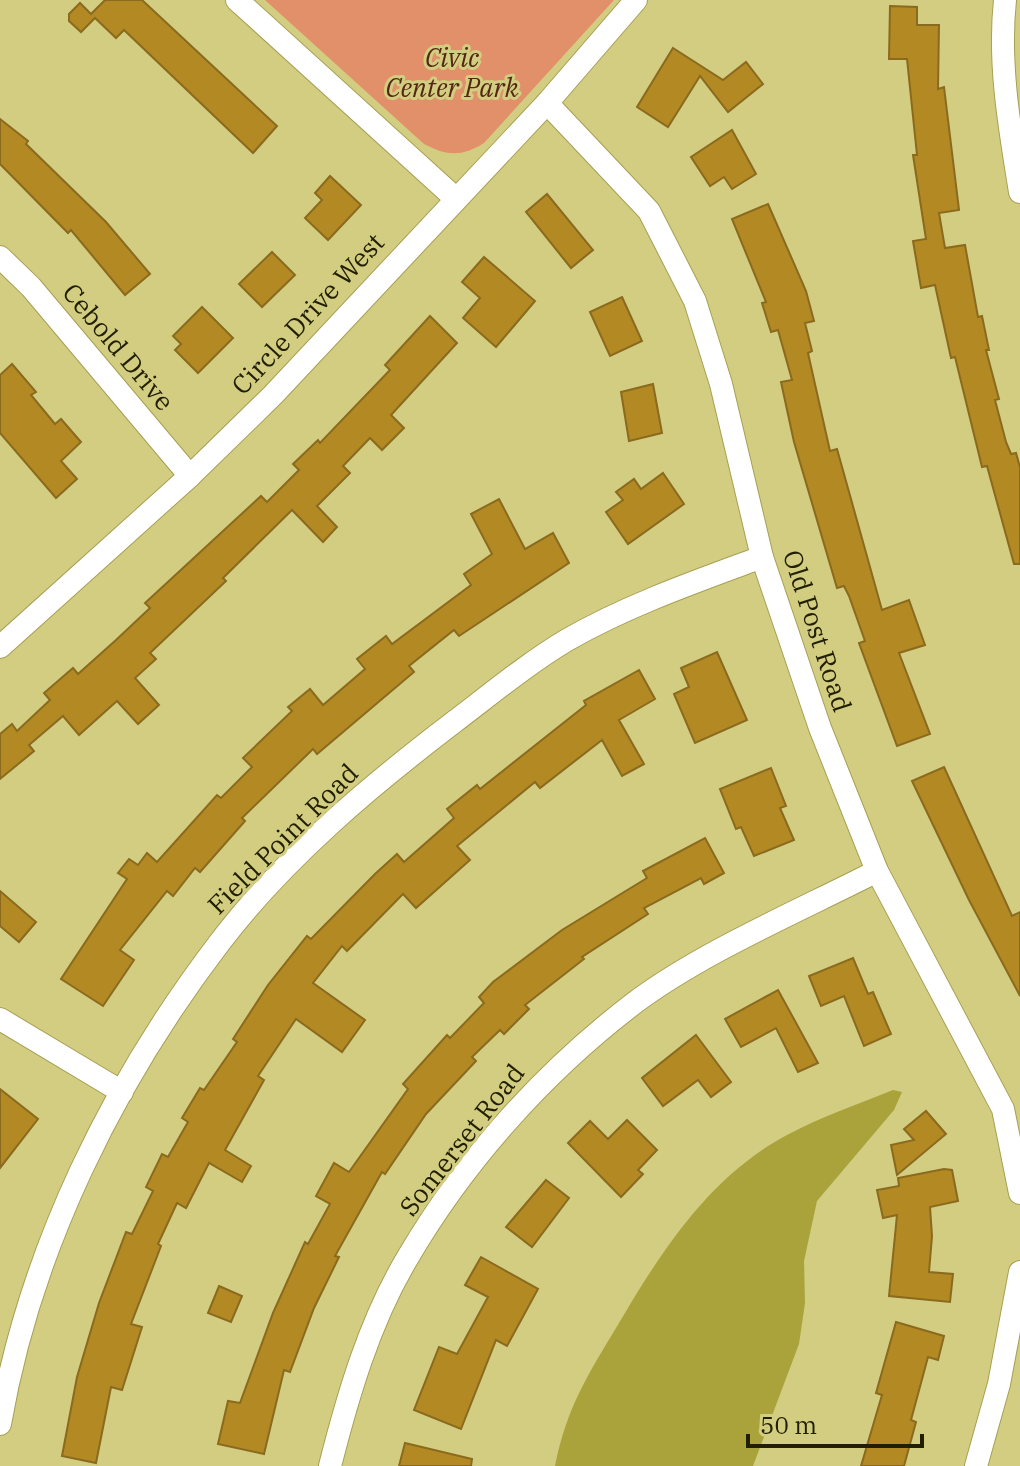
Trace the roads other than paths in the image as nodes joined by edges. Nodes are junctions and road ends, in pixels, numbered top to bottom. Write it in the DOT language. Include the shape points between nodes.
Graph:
graph roads {
  1 [pos="237,0"];
  2 [pos="636,0"];
  3 [pos="1005,0"];
  4 [pos="547,103"];
  5 [pos="1020,192"];
  6 [pos="455,198"];
  7 [pos="0,257"];
  8 [pos="190,476"];
  9 [pos="762,557"];
  10 [pos="0,647"];
  11 [pos="877,871"];
  12 [pos="0,1019"];
  13 [pos="122,1092"];
  14 [pos="1020,1193"];
  15 [pos="1020,1272"];
  16 [pos="0,1424"];
  17 [pos="330,1466"];
  18 [pos="976,1466"];
  1 -- 6 [label="street"];
  2 -- 4 [label="street, Circle Drive West"];
  3 -- 5 [label="street" via="1008,116"];
  4 -- 6 [label="street, Circle Drive West"];
  4 -- 9 [label="street, Old Post Road" via="649,211 695,301 721,384"];
  6 -- 8 [label="street, Circle Drive West" via="273,395"];
  7 -- 8 [label="street, Cebold Drive"];
  8 -- 10 [label="street, Circle Drive West"];
  9 -- 11 [label="street, Old Post Road" via="820,728"];
  9 -- 13 [label="street, Field Point Road" via="641,604 567,640 420,748 347,810 220,942"];
  11 -- 14 [label="street, Old Post Road" via="1003,1109"];
  11 -- 17 [label="street, Somerset Road" via="634,1003 543,1080 470,1168 407,1257 355,1374"];
  12 -- 13 [label="street"];
  13 -- 16 [label="street, Field Point Road" via="86,1160 46,1257"];
  15 -- 18 [label="street" via="1006,1356"];
}
